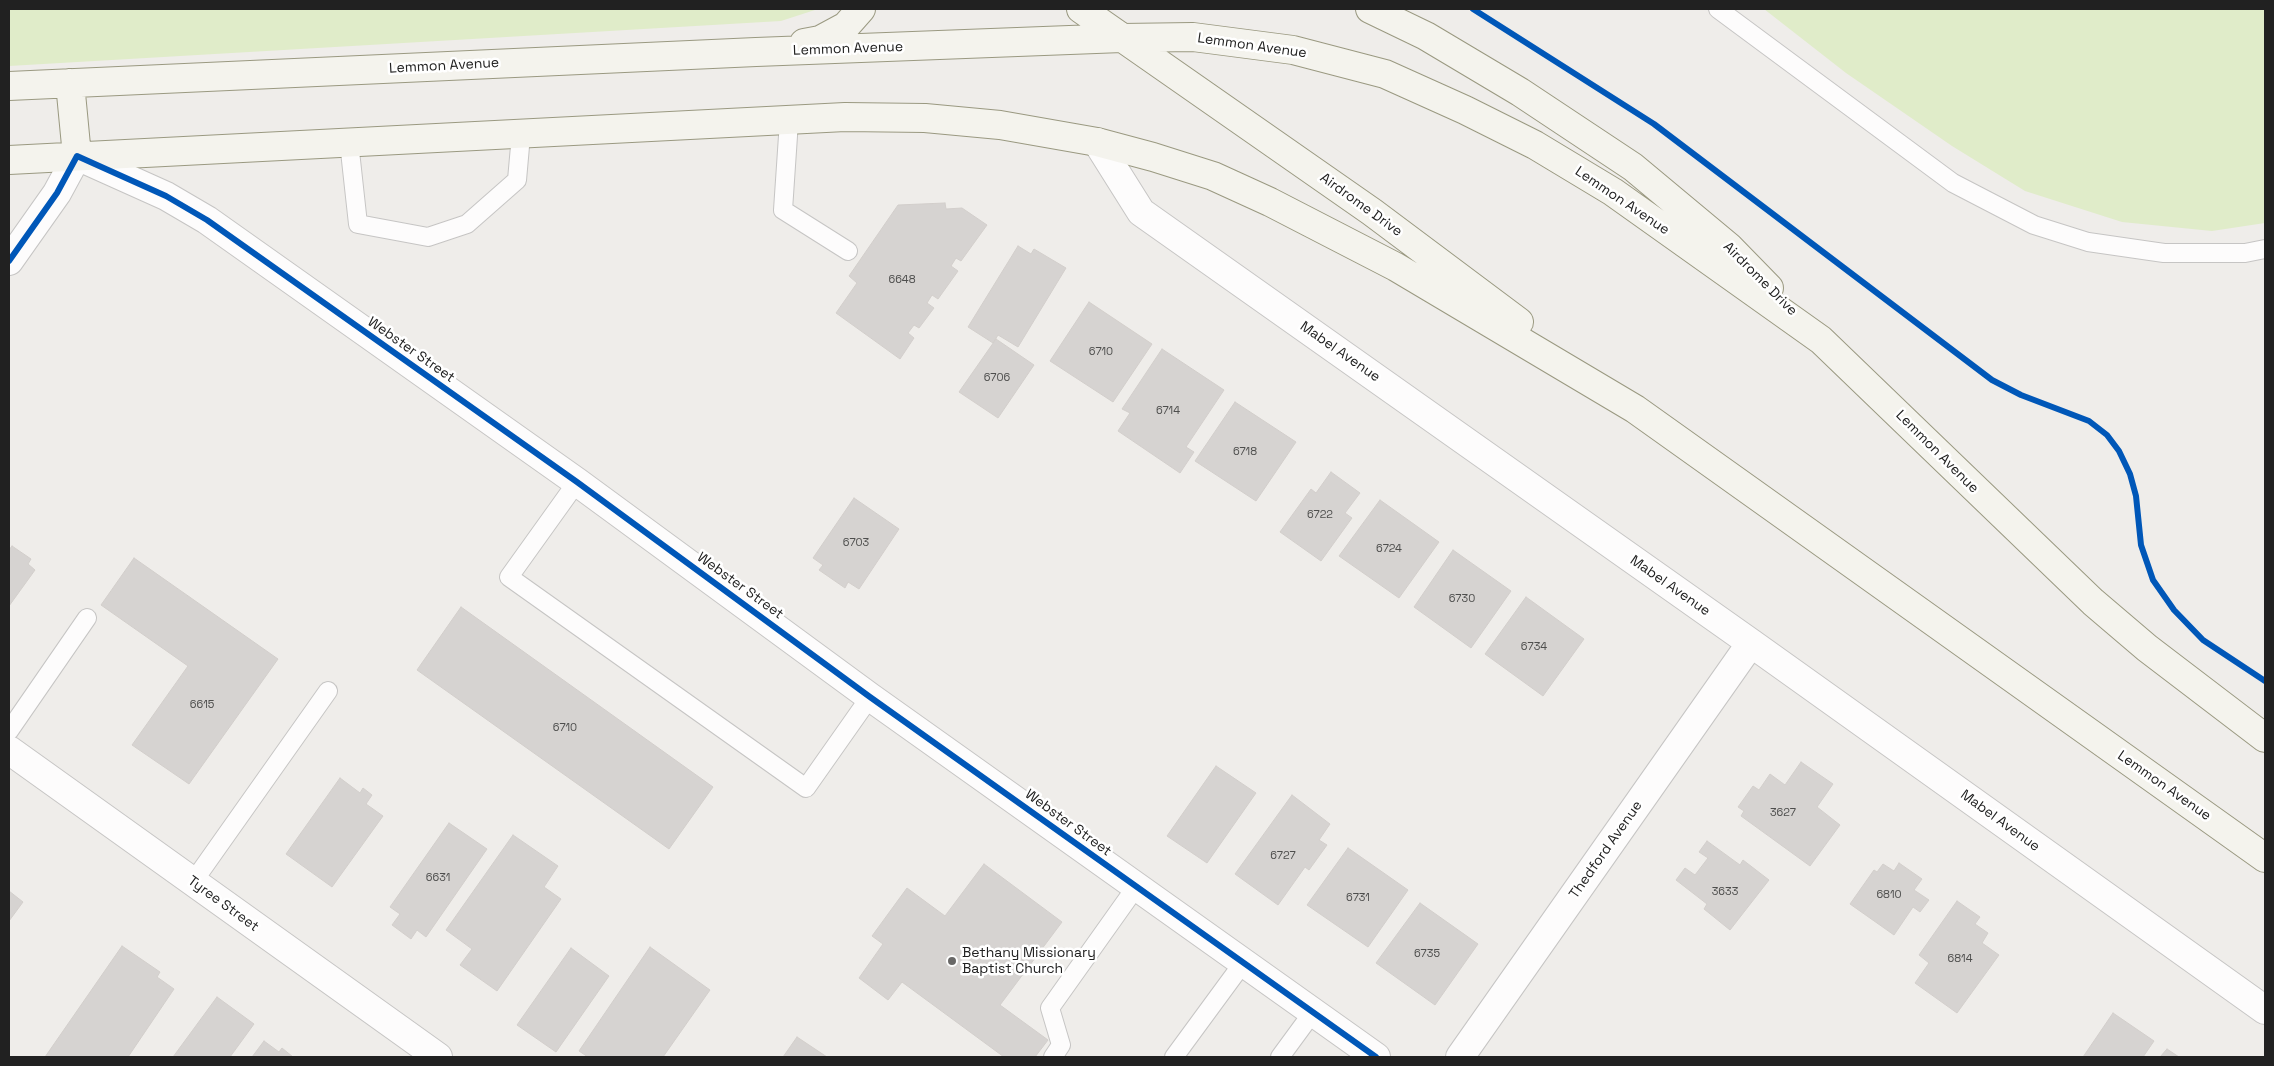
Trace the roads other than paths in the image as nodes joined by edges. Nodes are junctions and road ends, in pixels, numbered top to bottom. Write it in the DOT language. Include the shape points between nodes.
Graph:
graph roads {
  1 [pos="861,9"];
  2 [pos="1081,9"];
  3 [pos="1370,9"];
  4 [pos="1718,9"];
  5 [pos="1122,38"];
  6 [pos="756,52"];
  7 [pos="70,83"];
  8 [pos="9,86"];
  9 [pos="789,121"];
  10 [pos="521,135"];
  11 [pos="349,142"];
  12 [pos="1097,142"];
  13 [pos="77,156"];
  14 [pos="9,160"];
  15 [pos="2265,249"];
  16 [pos="848,251"];
  17 [pos="9,261"];
  18 [pos="1821,340"];
  19 [pos="1635,409"];
  20 [pos="577,482"];
  21 [pos="87,618"];
  22 [pos="1751,643"];
  23 [pos="328,691"];
  24 [pos="870,697"];
  25 [pos="9,731"];
  26 [pos="2265,738"];
  27 [pos="9,750"];
  28 [pos="2265,858"];
  29 [pos="193,882"];
  30 [pos="1136,888"];
  31 [pos="1243,963"];
  32 [pos="2265,1010"];
  33 [pos="1313,1012"];
  34 [pos="438,1057"];
  35 [pos="1053,1057"];
  36 [pos="1174,1057"];
  37 [pos="1280,1057"];
  38 [pos="1376,1057"];
  39 [pos="1460,1057"];
  1 -- 6 [label="main road" via="846,26 820,40"];
  2 -- 5 [label="main road, Airdrome Drive"];
  3 -- 18 [label="main road, Airdrome Drive" via="1426,36 1503,82 1634,167 1729,247"];
  4 -- 15 [label="lane" via="1953,183 2034,225 2088,242 2164,253 2245,253"];
  5 -- 6 [label="main road, Lemmon Avenue"];
  5 -- 18 [label="main road, Lemmon Avenue" via="1193,37 1293,50 1385,74 1535,145 1613,192"];
  5 -- 19 [label="main road, Airdrome Drive" via="1372,212"];
  6 -- 7 [label="main road, Lemmon Avenue"];
  7 -- 8 [label="main road, Lemmon Avenue"];
  7 -- 13 [label="main road"];
  9 -- 10 [label="main road, Lemmon Avenue"];
  9 -- 12 [label="main road, Lemmon Avenue" via="845,117 925,118 1000,124"];
  9 -- 16 [label="lane" via="783,210"];
  10 -- 11 [label="main road, Lemmon Avenue"];
  10 -- 11 [label="lane" via="517,180 466,224 428,238 358,224"];
  11 -- 13 [label="main road, Lemmon Avenue"];
  12 -- 19 [label="main road, Lemmon Avenue" via="1213,176 1270,202 1396,267"];
  12 -- 22 [label="street, Mabel Avenue" via="1141,212"];
  13 -- 14 [label="main road, Lemmon Avenue"];
  13 -- 17 [label="street" via="57,193"];
  13 -- 20 [label="street, Webster Street" via="166,196 208,220"];
  18 -- 26 [label="main road, Lemmon Avenue" via="2093,602 2146,648"];
  19 -- 28 [label="main road, Lemmon Avenue"];
  20 -- 24 [label="street, Webster Street"];
  20 -- 24 [label="lane" via="509,577 806,788"];
  21 -- 25 [label="lane"];
  22 -- 32 [label="street, Mabel Avenue"];
  22 -- 39 [label="street, Thedford Avenue"];
  23 -- 29 [label="lane"];
  24 -- 30 [label="street, Webster Street"];
  27 -- 29 [label="street, Tyree Street"];
  29 -- 34 [label="street, Tyree Street"];
  30 -- 31 [label="street, Webster Street"];
  30 -- 35 [label="lane" via="1050,1008 1061,1045"];
  31 -- 33 [label="street, Webster Street"];
  31 -- 36 [label="lane"];
  33 -- 37 [label="lane"];
  33 -- 38 [label="street, Webster Street"];
}
